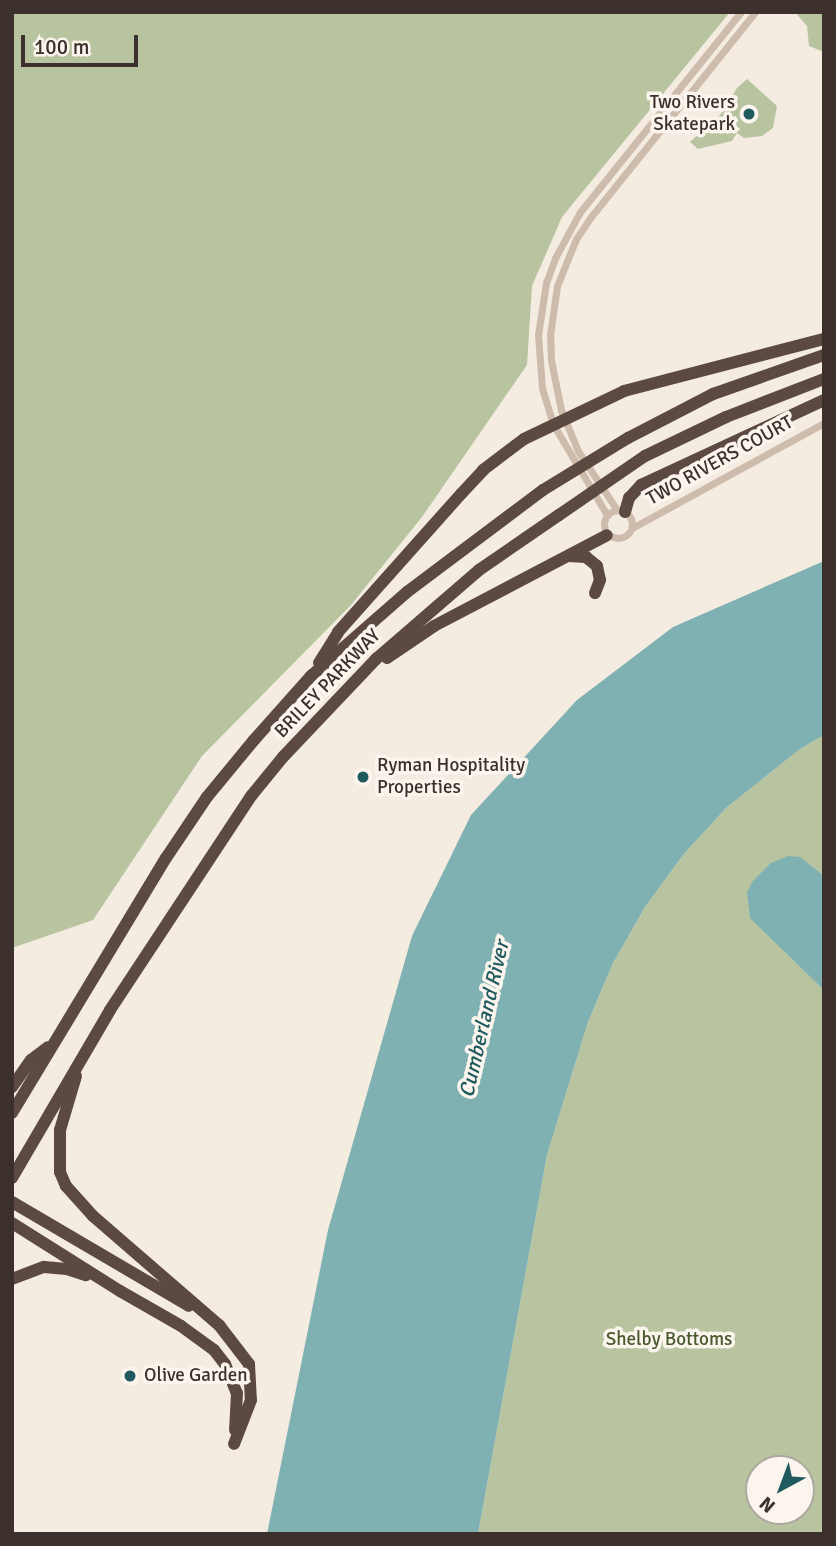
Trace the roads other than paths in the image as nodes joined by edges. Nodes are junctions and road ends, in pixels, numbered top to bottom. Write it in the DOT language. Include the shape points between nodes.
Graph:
graph roads {
  1 [pos="741,12"];
  2 [pos="755,12"];
  3 [pos="824,339"];
  4 [pos="824,355"];
  5 [pos="824,379"];
  6 [pos="824,400"];
  7 [pos="559,421"];
  8 [pos="824,424"];
  9 [pos="624,513"];
  10 [pos="658,513"];
  11 [pos="607,515"];
  12 [pos="632,528"];
  13 [pos="607,535"];
  14 [pos="569,556"];
  15 [pos="595,593"];
  16 [pos="312,676"];
  17 [pos="307,731"];
  18 [pos="54,1042"];
  19 [pos="82,1055"];
  20 [pos="12,1087"];
  21 [pos="12,1113"];
  22 [pos="12,1178"];
  23 [pos="12,1202"];
  24 [pos="12,1223"];
  25 [pos="12,1279"];
  26 [pos="120,1291"];
  27 [pos="219,1325"];
  28 [pos="242,1353"];
  29 [pos="225,1364"];
  1 -- 7 [label="street" via="580,212 555,258 538,335 542,388"];
  2 -- 7 [label="street" via="590,218 565,262 550,335"];
  3 -- 7 [label="highway" via="624,391"];
  4 -- 16 [label="highway, BRILEY PARKWAY, bridge" via="713,394 543,490 407,592"];
  5 -- 17 [label="highway, BRILEY PARKWAY, bridge" via="726,417 645,456 479,570 396,641"];
  6 -- 9 [label="highway" via="641,485 629,498"];
  7 -- 9 [label="street"];
  7 -- 11 [label="street"];
  7 -- 16 [label="highway" via="524,439 483,470 338,632"];
  8 -- 10 [label="street, TWO RIVERS COURT"];
  9 -- 10 [label="street"];
  9 -- 11 [label="street"];
  9 -- 12 [label="street"];
  10 -- 12 [label="street, TWO RIVERS COURT"];
  11 -- 13 [label="street" via="603,526"];
  12 -- 13 [label="street" via="621,538"];
  13 -- 14 [label="highway"];
  14 -- 15 [label="highway" via="583,556 595,564 600,577"];
  14 -- 17 [label="highway" via="423,633 379,663"];
  16 -- 18 [label="highway, BRILEY PARKWAY" via="207,797"];
  17 -- 19 [label="highway, BRILEY PARKWAY" via="252,795"];
  18 -- 20 [label="highway" via="31,1060"];
  18 -- 21 [label="highway, BRILEY PARKWAY"];
  19 -- 22 [label="highway, BRILEY PARKWAY"];
  19 -- 27 [label="highway" via="60,1130 60,1172 66,1186 113,1236"];
  23 -- 27 [label="highway"];
  24 -- 26 [label="highway"];
  25 -- 26 [label="highway" via="44,1267 67,1269"];
  26 -- 29 [label="highway" via="199,1337"];
  27 -- 28 [label="highway"];
  28 -- 29 [label="highway"];
  28 -- 29 [label="highway" via="249,1364 251,1400 234,1444 237,1393"];
}
